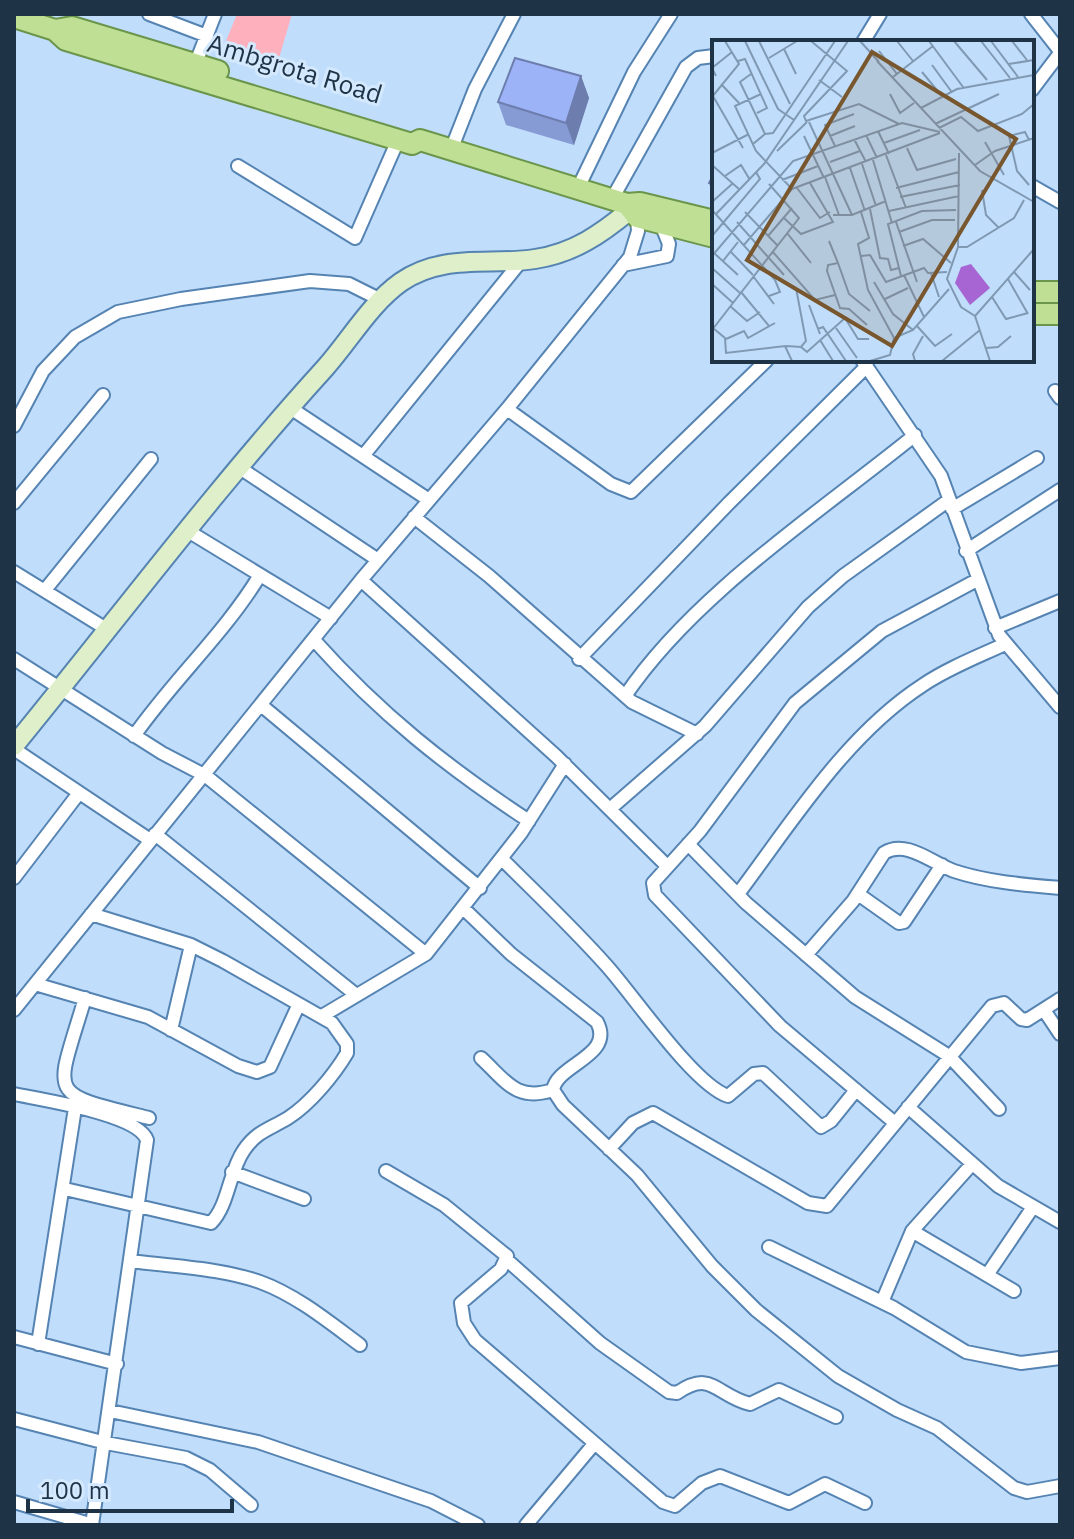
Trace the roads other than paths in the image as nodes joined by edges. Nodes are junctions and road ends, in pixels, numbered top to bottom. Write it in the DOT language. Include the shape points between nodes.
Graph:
graph roads {
  1 [pos="149,14"];
  2 [pos="215,14"];
  3 [pos="514,14"];
  4 [pos="671,14"];
  5 [pos="880,14"];
  6 [pos="1031,14"];
  7 [pos="14,17"];
  8 [pos="55,30"];
  9 [pos="207,36"];
  10 [pos="864,40"];
  11 [pos="1060,52"];
  12 [pos="712,56"];
  13 [pos="195,65"];
  14 [pos="1034,87"];
  15 [pos="398,140"];
  16 [pos="420,140"];
  17 [pos="451,150"];
  18 [pos="238,166"];
  19 [pos="1034,187"];
  20 [pos="578,188"];
  21 [pos="1060,202"];
  22 [pos="626,208"];
  23 [pos="712,221"];
  24 [pos="661,224"];
  25 [pos="712,237"];
  26 [pos="522,260"];
  27 [pos="623,265"];
  28 [pos="1034,292"];
  29 [pos="1060,292"];
  30 [pos="381,300"];
  31 [pos="1034,314"];
  32 [pos="1060,314"];
  33 [pos="765,362"];
  34 [pos="864,363"];
  35 [pos="103,395"];
  36 [pos="289,407"];
  37 [pos="507,409"];
  38 [pos="14,426"];
  39 [pos="915,435"];
  40 [pos="363,456"];
  41 [pos="1037,458"];
  42 [pos="151,459"];
  43 [pos="240,468"];
  44 [pos="1060,490"];
  45 [pos="429,500"];
  46 [pos="14,503"];
  47 [pos="951,504"];
  48 [pos="414,517"];
  49 [pos="188,531"];
  50 [pos="966,551"];
  51 [pos="378,560"];
  52 [pos="14,572"];
  53 [pos="260,575"];
  54 [pos="361,580"];
  55 [pos="977,580"];
  56 [pos="45,590"];
  57 [pos="1060,601"];
  58 [pos="331,618"];
  59 [pos="995,628"];
  60 [pos="108,630"];
  61 [pos="314,640"];
  62 [pos="1005,644"];
  63 [pos="14,659"];
  64 [pos="579,659"];
  65 [pos="62,687"];
  66 [pos="625,696"];
  67 [pos="261,705"];
  68 [pos="1060,707"];
  69 [pos="697,734"];
  70 [pos="134,736"];
  71 [pos="14,747"];
  72 [pos="565,764"];
  73 [pos="206,776"];
  74 [pos="79,793"];
  75 [pos="611,808"];
  76 [pos="529,821"];
  77 [pos="153,837"];
  78 [pos="688,844"];
  79 [pos="502,859"];
  80 [pos="666,865"];
  81 [pos="942,865"];
  82 [pos="14,878"];
  83 [pos="480,888"];
  84 [pos="1060,888"];
  85 [pos="738,894"];
  86 [pos="858,894"];
  87 [pos="463,908"];
  88 [pos="91,914"];
  89 [pos="191,945"];
  90 [pos="426,954"];
  91 [pos="806,955"];
  92 [pos="35,984"];
  93 [pos="355,994"];
  94 [pos="85,998"];
  95 [pos="1060,999"];
  96 [pos="298,1006"];
  97 [pos="14,1010"];
  98 [pos="1044,1010"];
  99 [pos="322,1016"];
  100 [pos="171,1030"];
  101 [pos="1060,1034"];
  102 [pos="949,1056"];
  103 [pos="481,1058"];
  104 [pos="553,1090"];
  105 [pos="856,1090"];
  106 [pos="14,1094"];
  107 [pos="908,1107"];
  108 [pos="75,1108"];
  109 [pos="999,1109"];
  110 [pos="149,1118"];
  111 [pos="895,1123"];
  112 [pos="609,1149"];
  113 [pos="972,1164"];
  114 [pos="386,1171"];
  115 [pos="232,1172"];
  116 [pos="65,1189"];
  117 [pos="304,1199"];
  118 [pos="140,1206"];
  119 [pos="1033,1207"];
  120 [pos="1060,1222"];
  121 [pos="912,1231"];
  122 [pos="769,1247"];
  123 [pos="507,1260"];
  124 [pos="132,1261"];
  125 [pos="987,1275"];
  126 [pos="1014,1291"];
  127 [pos="882,1302"];
  128 [pos="14,1337"];
  129 [pos="38,1344"];
  130 [pos="360,1345"];
  131 [pos="1060,1358"];
  132 [pos="117,1364"];
  133 [pos="110,1411"];
  134 [pos="836,1417"];
  135 [pos="14,1419"];
  136 [pos="106,1443"];
  137 [pos="594,1444"];
  138 [pos="1060,1486"];
  139 [pos="14,1502"];
  140 [pos="865,1503"];
  141 [pos="251,1505"];
  142 [pos="92,1525"];
  143 [pos="478,1525"];
  144 [pos="526,1525"];
  1 -- 9 [label="street"];
  2 -- 9 [label="street"];
  3 -- 17 [label="street"];
  4 -- 20 [label="street" via="634,72"];
  5 -- 10 [label="street"];
  6 -- 11 [label="street"];
  7 -- 8 [label="main road, Ambgrota Road"];
  8 -- 13 [label="main road, Ambgrota Road" via="72,27"];
  8 -- 15 [label="main road" via="66,40"];
  9 -- 13 [label="street"];
  11 -- 14 [label="street"];
  12 -- 22 [label="street" via="692,61 676,80"];
  13 -- 16 [label="main road, Ambgrota Road" via="412,131"];
  15 -- 16 [label="main road"];
  15 -- 18 [label="street" via="355,238"];
  16 -- 17 [label="main road"];
  17 -- 20 [label="main road"];
  19 -- 21 [label="street"];
  20 -- 22 [label="main road"];
  22 -- 23 [label="main road" via="640,203"];
  22 -- 24 [label="main road"];
  22 -- 26 [label="street" via="613,226 586,243"];
  22 -- 27 [label="street" via="638,231"];
  24 -- 25 [label="main road"];
  24 -- 27 [label="street" via="669,244 667,256"];
  26 -- 30 [label="street" via="446,264 410,276"];
  26 -- 40 [label="street"];
  27 -- 37 [label="street"];
  28 -- 29 [label="main road"];
  30 -- 36 [label="street"];
  30 -- 38 [label="street" via="349,284 310,281 118,312 75,337 43,371"];
  31 -- 32 [label="main road"];
  33 -- 37 [label="street" via="631,492 611,484"];
  34 -- 39 [label="street"];
  34 -- 64 [label="street"];
  35 -- 46 [label="street"];
  36 -- 40 [label="street"];
  36 -- 43 [label="street"];
  37 -- 45 [label="street"];
  39 -- 47 [label="street" via="941,476"];
  39 -- 66 [label="street" via="697,613 646,665"];
  40 -- 45 [label="street"];
  41 -- 47 [label="street"];
  42 -- 56 [label="street"];
  43 -- 49 [label="street"];
  43 -- 51 [label="street"];
  44 -- 50 [label="street"];
  45 -- 48 [label="street"];
  47 -- 50 [label="street"];
  47 -- 69 [label="street" via="843,576 808,607"];
  48 -- 51 [label="street"];
  48 -- 64 [label="street" via="489,576"];
  49 -- 53 [label="street"];
  49 -- 60 [label="street"];
  50 -- 55 [label="street"];
  51 -- 54 [label="street"];
  52 -- 56 [label="street"];
  53 -- 58 [label="street"];
  53 -- 70 [label="street"];
  54 -- 58 [label="street"];
  54 -- 72 [label="street"];
  55 -- 59 [label="street"];
  55 -- 78 [label="street" via="882,631 808,692 783,717"];
  56 -- 60 [label="street"];
  57 -- 59 [label="street"];
  58 -- 61 [label="street"];
  59 -- 62 [label="street"];
  60 -- 65 [label="street"];
  61 -- 67 [label="street"];
  61 -- 76 [label="street" via="430,754"];
  62 -- 68 [label="street"];
  62 -- 85 [label="street" via="923,685 880,720 849,751"];
  63 -- 65 [label="street"];
  64 -- 66 [label="street"];
  65 -- 70 [label="street"];
  65 -- 71 [label="street"];
  66 -- 69 [label="street"];
  67 -- 73 [label="street"];
  67 -- 83 [label="street"];
  69 -- 75 [label="street"];
  70 -- 73 [label="street"];
  71 -- 74 [label="street"];
  72 -- 75 [label="street"];
  72 -- 76 [label="street"];
  73 -- 77 [label="street"];
  73 -- 90 [label="street"];
  74 -- 77 [label="street"];
  74 -- 82 [label="street"];
  75 -- 80 [label="street"];
  76 -- 79 [label="street"];
  77 -- 88 [label="street"];
  77 -- 93 [label="street"];
  78 -- 80 [label="street"];
  78 -- 85 [label="street"];
  79 -- 83 [label="street"];
  79 -- 105 [label="street" via="606,964 714,1089 728,1096 754,1074 763,1073 821,1127"];
  80 -- 105 [label="street" via="653,883 655,895 780,1026"];
  81 -- 84 [label="street"];
  81 -- 86 [label="street" via="890,849"];
  81 -- 86 [label="street" via="904,922"];
  83 -- 87 [label="street"];
  85 -- 91 [label="street"];
  86 -- 91 [label="street"];
  87 -- 90 [label="street"];
  87 -- 104 [label="street" via="600,1027 596,1046 556,1081"];
  88 -- 89 [label="street"];
  88 -- 92 [label="street"];
  89 -- 96 [label="street"];
  89 -- 100 [label="street"];
  90 -- 93 [label="street"];
  91 -- 102 [label="street" via="868,1007"];
  92 -- 94 [label="street"];
  92 -- 97 [label="street"];
  93 -- 99 [label="street"];
  94 -- 100 [label="street" via="148,1017"];
  94 -- 110 [label="street" via="63,1072 64,1086 88,1103"];
  95 -- 98 [label="street"];
  96 -- 99 [label="street"];
  96 -- 100 [label="street" via="270,1067 257,1072"];
  98 -- 101 [label="street"];
  98 -- 102 [label="street" via="1027,1020 996,1003"];
  99 -- 115 [label="street" via="338,1030 347,1053 296,1112 257,1132"];
  102 -- 107 [label="street"];
  102 -- 109 [label="street"];
  103 -- 104 [label="street" via="520,1093"];
  104 -- 112 [label="street"];
  105 -- 111 [label="street"];
  106 -- 108 [label="street"];
  107 -- 111 [label="street"];
  107 -- 113 [label="street"];
  108 -- 116 [label="street"];
  108 -- 118 [label="street" via="137,1126 145,1134"];
  111 -- 112 [label="street" via="823,1207 653,1113 641,1117"];
  112 -- 138 [label="street" via="756,1310 838,1376 937,1428 1014,1488 1027,1492"];
  113 -- 119 [label="street"];
  113 -- 121 [label="street"];
  114 -- 123 [label="street" via="444,1205 500,1248"];
  115 -- 117 [label="street"];
  115 -- 118 [label="street" via="211,1223"];
  116 -- 118 [label="street"];
  116 -- 129 [label="street"];
  118 -- 124 [label="street"];
  119 -- 120 [label="street"];
  119 -- 125 [label="street"];
  121 -- 125 [label="street"];
  121 -- 127 [label="street"];
  122 -- 127 [label="street"];
  123 -- 134 [label="street" via="600,1343 669,1392 700,1381 750,1404 779,1390"];
  123 -- 137 [label="street" via="466,1295 460,1309 464,1323 482,1348"];
  124 -- 130 [label="street" via="261,1282"];
  124 -- 132 [label="street"];
  125 -- 126 [label="street"];
  127 -- 131 [label="street" via="976,1356 1021,1363"];
  128 -- 129 [label="street"];
  129 -- 132 [label="street"];
  132 -- 133 [label="street"];
  133 -- 136 [label="street"];
  133 -- 143 [label="street" via="258,1442 431,1501"];
  135 -- 136 [label="street"];
  136 -- 141 [label="street" via="198,1463"];
  136 -- 142 [label="street"];
  137 -- 140 [label="street" via="669,1505 682,1503 702,1483 720,1476 789,1503 825,1484"];
  137 -- 144 [label="street"];
  139 -- 142 [label="street"];
}
